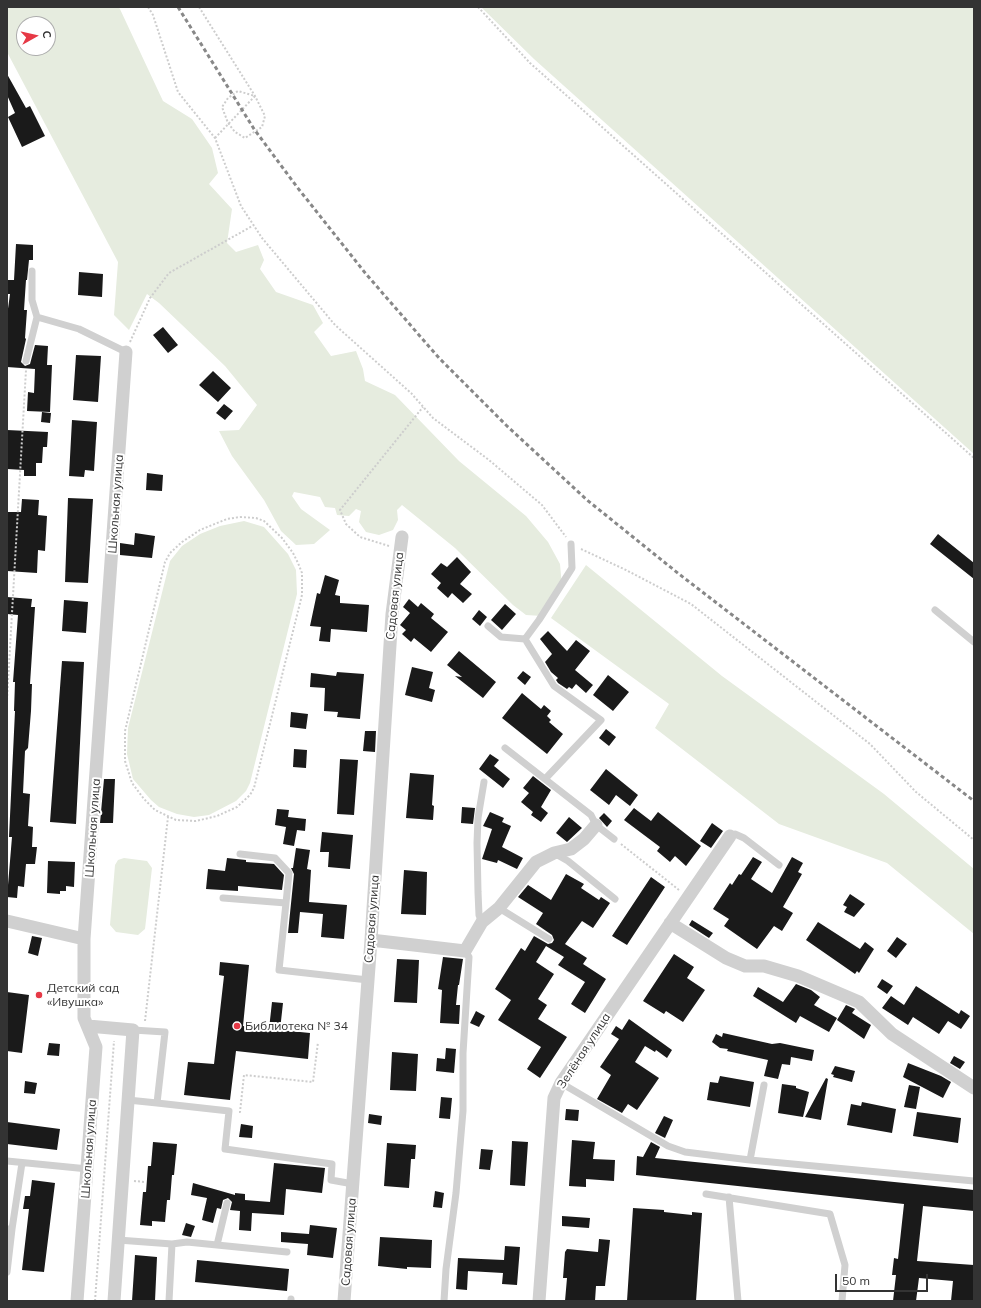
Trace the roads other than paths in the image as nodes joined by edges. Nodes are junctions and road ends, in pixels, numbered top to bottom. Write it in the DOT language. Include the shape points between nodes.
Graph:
graph roads {
  1 [pos="32,270"];
  2 [pos="37,317"];
  3 [pos="126,352"];
  4 [pos="26,361"];
  5 [pos="401,543"];
  6 [pos="571,544"];
  7 [pos="935,610"];
  8 [pos="488,626"];
  9 [pos="525,639"];
  10 [pos="974,642"];
  11 [pos="505,748"];
  12 [pos="545,779"];
  13 [pos="484,782"];
  14 [pos="596,826"];
  15 [pos="730,836"];
  16 [pos="614,839"];
  17 [pos="554,853"];
  18 [pos="240,854"];
  19 [pos="779,865"];
  20 [pos="223,898"];
  21 [pos="615,900"];
  22 [pos="286,903"];
  23 [pos="499,908"];
  24 [pos="7,922"];
  25 [pos="482,922"];
  26 [pos="670,923"];
  27 [pos="549,939"];
  28 [pos="84,940"];
  29 [pos="371,940"];
  30 [pos="465,951"];
  31 [pos="368,980"];
  32 [pos="88,1026"];
  33 [pos="138,1030"];
  34 [pos="561,1083"];
  35 [pos="764,1085"];
  36 [pos="974,1088"];
  37 [pos="128,1100"];
  38 [pos="157,1103"];
  39 [pos="750,1160"];
  40 [pos="7,1161"];
  41 [pos="22,1163"];
  42 [pos="88,1169"];
  43 [pos="974,1181"];
  44 [pos="353,1184"];
  45 [pos="706,1194"];
  46 [pos="729,1197"];
  47 [pos="227,1203"];
  48 [pos="9,1229"];
  49 [pos="118,1240"];
  50 [pos="172,1244"];
  51 [pos="217,1245"];
  52 [pos="287,1252"];
  53 [pos="7,1272"];
  54 [pos="77,1301"];
  55 [pos="114,1301"];
  56 [pos="169,1301"];
  57 [pos="344,1301"];
  58 [pos="444,1301"];
  59 [pos="539,1301"];
  60 [pos="738,1301"];
  61 [pos="842,1301"];
  1 -- 2 [label="lane" via="32,300"];
  2 -- 3 [label="lane" via="79,329"];
  2 -- 4 [label="lane"];
  3 -- 28 [label="street, Школьная улица"];
  5 -- 29 [label="street, Садовая улица" via="392,614"];
  6 -- 9 [label="lane" via="572,568 540,620"];
  7 -- 10 [label="lane"];
  8 -- 9 [label="lane" via="501,637"];
  9 -- 12 [label="lane" via="554,686 601,720"];
  11 -- 12 [label="lane"];
  12 -- 14 [label="lane" via="592,815"];
  13 -- 25 [label="lane" via="477,843 479,915"];
  14 -- 16 [label="lane"];
  14 -- 17 [label="street" via="571,849"];
  15 -- 19 [label="lane" via="735,834 744,838"];
  15 -- 26 [label="street, Зелёная улица"];
  17 -- 21 [label="lane" via="568,861"];
  17 -- 23 [label="street" via="536,862"];
  18 -- 22 [label="lane" via="275,858 289,873"];
  20 -- 22 [label="lane"];
  22 -- 31 [label="lane" via="279,970"];
  23 -- 25 [label="street"];
  23 -- 27 [label="lane"];
  24 -- 28 [label="street"];
  25 -- 30 [label="street"];
  26 -- 34 [label="street, Зелёная улица"];
  26 -- 36 [label="street" via="726,958 745,966 764,966 798,976 859,1002 892,1034"];
  28 -- 32 [label="street, Школьная улица" via="84,1018"];
  29 -- 30 [label="street"];
  29 -- 31 [label="street, Садовая улица"];
  30 -- 58 [label="lane" via="469,957 463,1053 463,1111"];
  31 -- 44 [label="street, Садовая улица"];
  32 -- 33 [label="street"];
  32 -- 42 [label="street, Школьная улица" via="96,1047"];
  33 -- 37 [label="street"];
  33 -- 38 [label="lane" via="165,1032"];
  34 -- 39 [label="lane" via="668,1146 686,1152"];
  34 -- 59 [label="street, Зелёная улица" via="554,1098"];
  35 -- 39 [label="lane"];
  37 -- 38 [label="lane"];
  37 -- 49 [label="street"];
  38 -- 44 [label="lane" via="229,1111 225,1149 332,1164 331,1180"];
  39 -- 43 [label="lane"];
  40 -- 41 [label="lane"];
  41 -- 42 [label="lane"];
  41 -- 48 [label="lane"];
  42 -- 54 [label="street, Школьная улица"];
  44 -- 57 [label="street, Садовая улица"];
  45 -- 46 [label="lane"];
  46 -- 60 [label="lane"];
  46 -- 61 [label="lane" via="830,1214 845,1265"];
  47 -- 51 [label="lane"];
  48 -- 53 [label="lane"];
  49 -- 50 [label="lane"];
  49 -- 55 [label="street"];
  50 -- 51 [label="lane" via="187,1242"];
  50 -- 56 [label="lane"];
  51 -- 52 [label="lane"];
}
